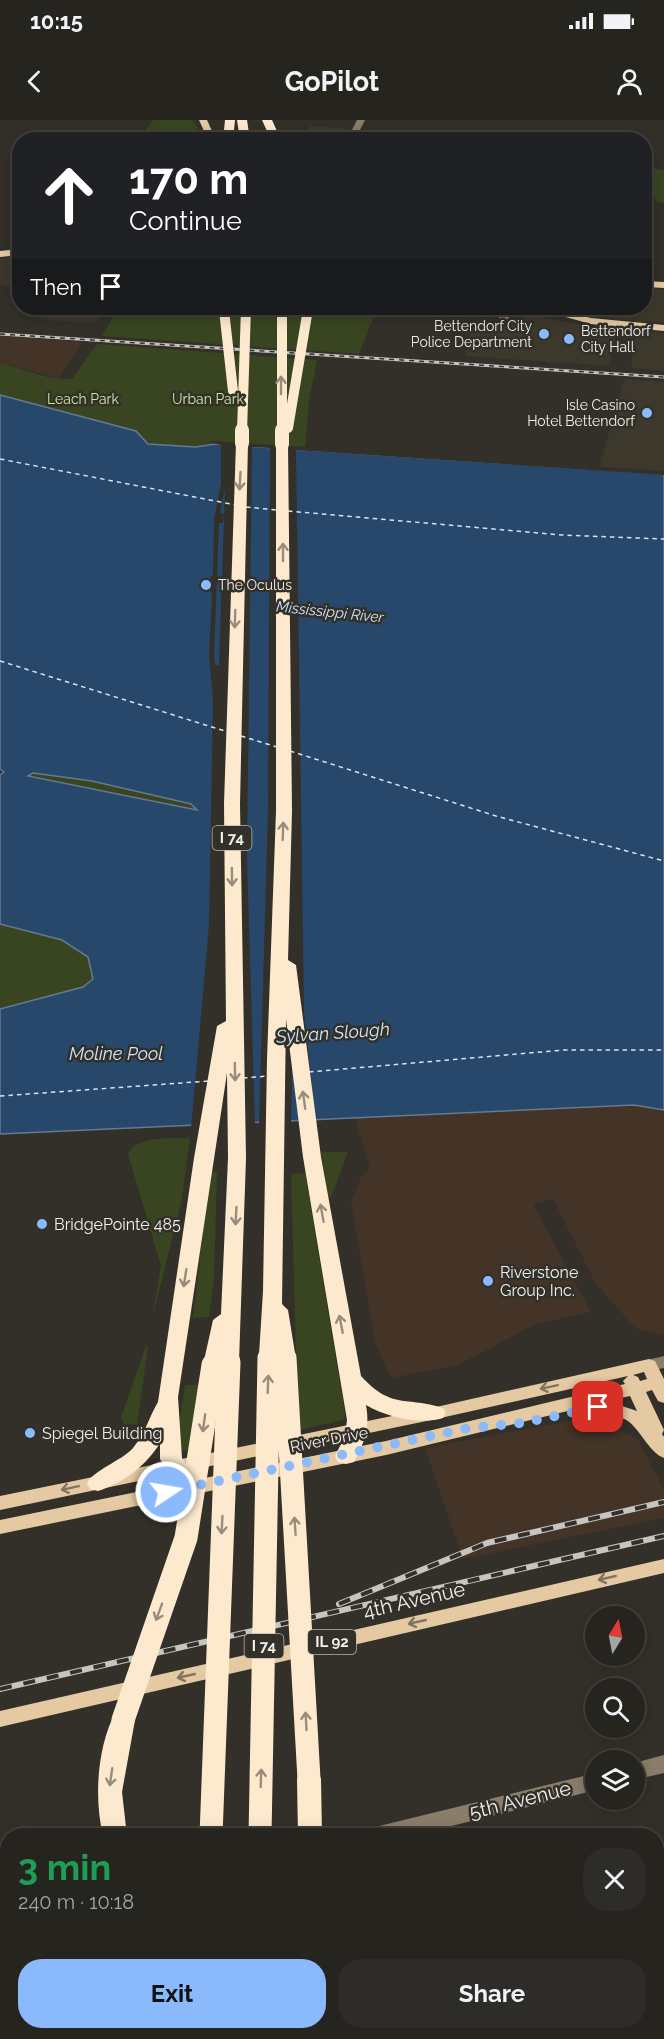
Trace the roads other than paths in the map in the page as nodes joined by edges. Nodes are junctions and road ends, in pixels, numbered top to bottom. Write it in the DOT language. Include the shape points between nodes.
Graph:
graph roads {
  1 [pos="197,120"];
  2 [pos="205,123"];
  3 [pos="225,315"];
  4 [pos="246,315"];
  5 [pos="282,315"];
  6 [pos="307,315"];
  7 [pos="505,315"];
  8 [pos="563,315"];
  9 [pos="504,318"];
  10 [pos="664,328"];
  11 [pos="242,443"];
  12 [pos="282,444"];
  13 [pos="280,931"];
  14 [pos="233,989"];
  15 [pos="277,1354"];
  16 [pos="221,1364"];
  17 [pos="656,1364"];
  18 [pos="627,1370"];
  19 [pos="351,1379"];
  20 [pos="662,1387"];
  21 [pos="636,1388"];
  22 [pos="168,1397"];
  23 [pos="436,1413"];
  24 [pos="469,1428"];
  25 [pos="357,1429"];
  26 [pos="664,1450"];
  27 [pos="346,1455"];
  28 [pos="175,1467"];
  29 [pos="98,1483"];
  30 [pos="189,1487"];
  31 [pos="0,1503"];
  32 [pos="0,1527"];
  33 [pos="664,1566"];
  34 [pos="0,1719"];
  35 [pos="664,1764"];
  36 [pos="645,1769"];
  37 [pos="585,1784"];
  38 [pos="114,1828"];
  39 [pos="211,1828"];
  40 [pos="260,1828"];
  41 [pos="310,1828"];
  42 [pos="407,1828"];
  1 -- 2 [label="main road"];
  3 -- 11 [label="highway, bridge" via="234,419"];
  4 -- 11 [label="highway, I 74, bridge"];
  12 -- 5 [label="highway, one-way, bridge"];
  6 -- 12 [label="highway, bridge" via="292,412"];
  7 -- 9 [label="street"];
  8 -- 10 [label="main road"];
  11 -- 14 [label="highway, I 74, one-way" via="232,770"];
  13 -- 12 [label="highway, one-way" via="284,811"];
  13 -- 15 [label="highway" via="273,1291"];
  19 -- 13 [label="highway, one-way" via="312,1157 288,966"];
  14 -- 16 [label="highway, I 74, one-way" via="237,1158 232,1293"];
  14 -- 22 [label="highway, one-way" via="203,1158"];
  40 -- 15 [label="highway, I 74, one-way, bridge"];
  41 -- 15 [label="highway, one-way, bridge"];
  16 -- 38 [label="highway, one-way, bridge" via="186,1538 123,1720 109,1798"];
  16 -- 39 [label="highway, one-way, bridge"];
  17 -- 18 [label="main road, River Drive"];
  17 -- 20 [label="main road"];
  18 -- 21 [label="main road"];
  18 -- 23 [label="main road, River Drive, one-way"];
  19 -- 23 [label="highway" via="382,1406"];
  19 -- 25 [label="highway"];
  20 -- 21 [label="main road, River Drive"];
  21 -- 24 [label="main road, River Drive"];
  21 -- 26 [label="main road"];
  22 -- 28 [label="highway" via="170,1448"];
  22 -- 29 [label="highway" via="147,1449 129,1466"];
  23 -- 25 [label="main road, River Drive"];
  24 -- 26 [label="main road" via="522,1423 605,1407 637,1417"];
  24 -- 27 [label="main road, River Drive"];
  25 -- 27 [label="highway"];
  25 -- 28 [label="main road, River Drive"];
  27 -- 30 [label="main road, River Drive"];
  28 -- 29 [label="main road, River Drive"];
  28 -- 30 [label="highway"];
  29 -- 31 [label="main road, River Drive, one-way"];
  30 -- 32 [label="main road, River Drive"];
  33 -- 34 [label="main road, 4th Avenue / IL 92, one-way"];
  35 -- 36 [label="street"];
  37 -- 42 [label="street, 5th Avenue"];
}
